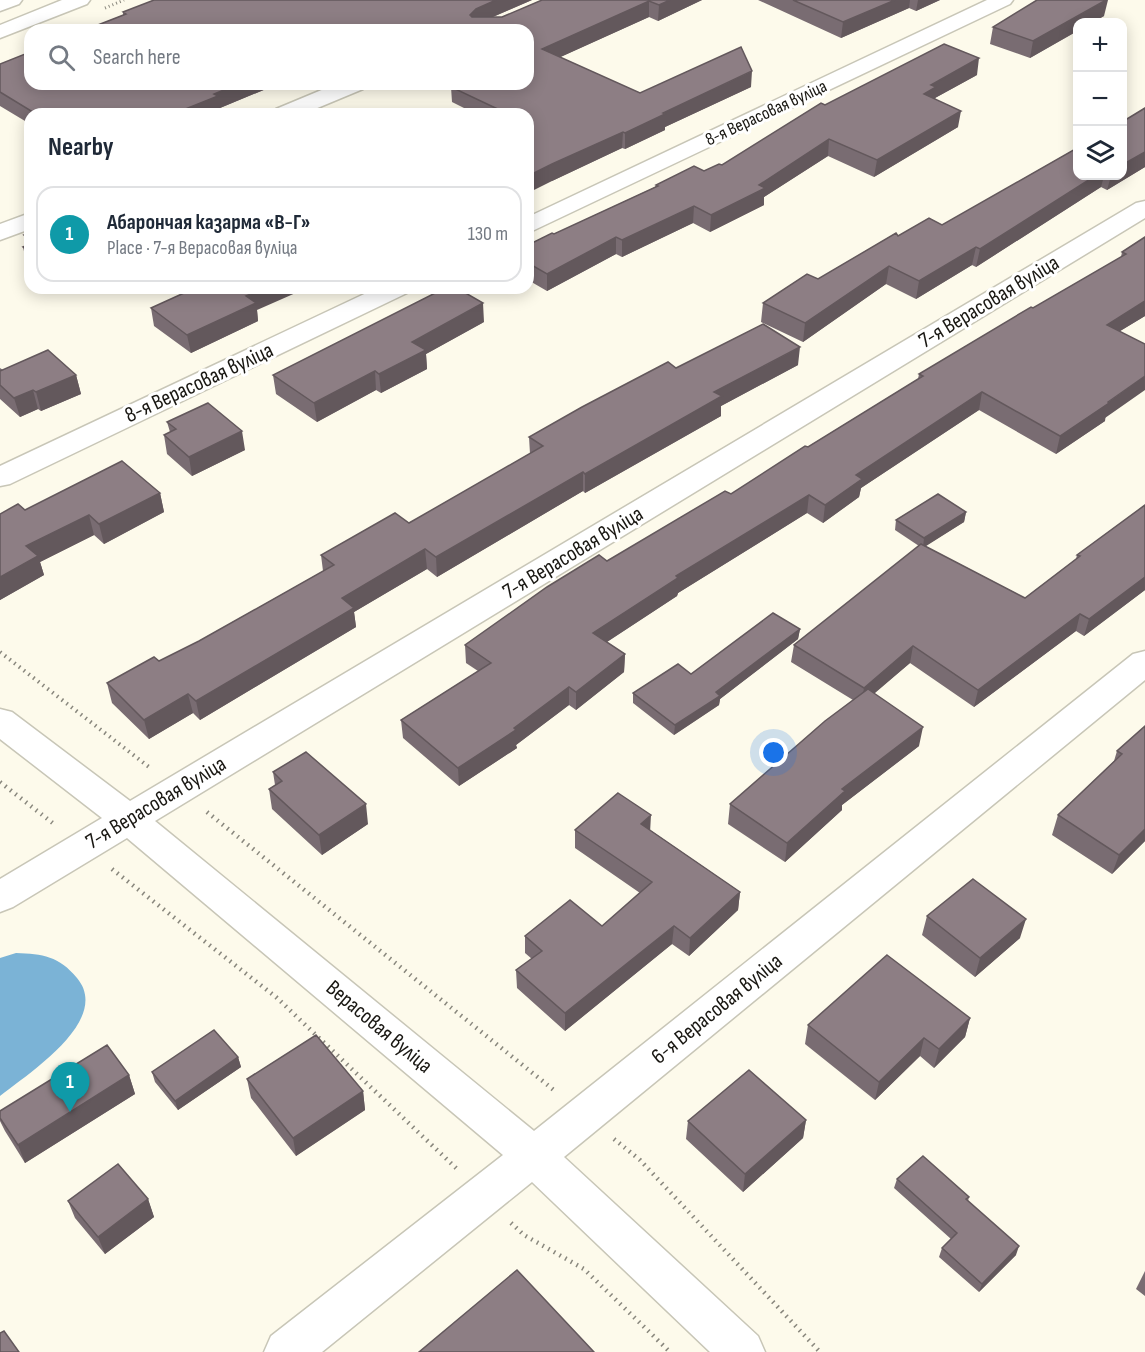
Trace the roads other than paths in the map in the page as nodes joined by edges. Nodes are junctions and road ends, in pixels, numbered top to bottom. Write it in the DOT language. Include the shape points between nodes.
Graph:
graph roads {
  1 [pos="12,0"];
  2 [pos="80,0"];
  3 [pos="1003,0"];
  4 [pos="0,5"];
  5 [pos="0,32"];
  6 [pos="342,90"];
  7 [pos="298,108"];
  8 [pos="1145,208"];
  9 [pos="24,223"];
  10 [pos="534,223"];
  11 [pos="0,233"];
  12 [pos="385,294"];
  13 [pos="0,477"];
  14 [pos="1145,662"];
  15 [pos="0,721"];
  16 [pos="130,820"];
  17 [pos="0,897"];
  18 [pos="534,1156"];
  19 [pos="287,1352"];
  20 [pos="742,1352"];
  1 -- 4 [label="street"];
  2 -- 5 [label="street"];
  3 -- 10 [label="street, 8-я Верасовая вуліца"];
  6 -- 7 [label="street"];
  8 -- 16 [label="street, 7-я Верасовая вуліца"];
  9 -- 11 [label="street"];
  12 -- 13 [label="street, 8-я Верасовая вуліца"];
  14 -- 18 [label="street, 6-я Верасовая вуліца"];
  15 -- 16 [label="street, Верасовая вуліца"];
  16 -- 17 [label="street, 7-я Верасовая вуліца"];
  16 -- 18 [label="street, Верасовая вуліца"];
  18 -- 19 [label="street, 6-я Верасовая вуліца"];
  18 -- 20 [label="street, Верасовая вуліца"];
}
